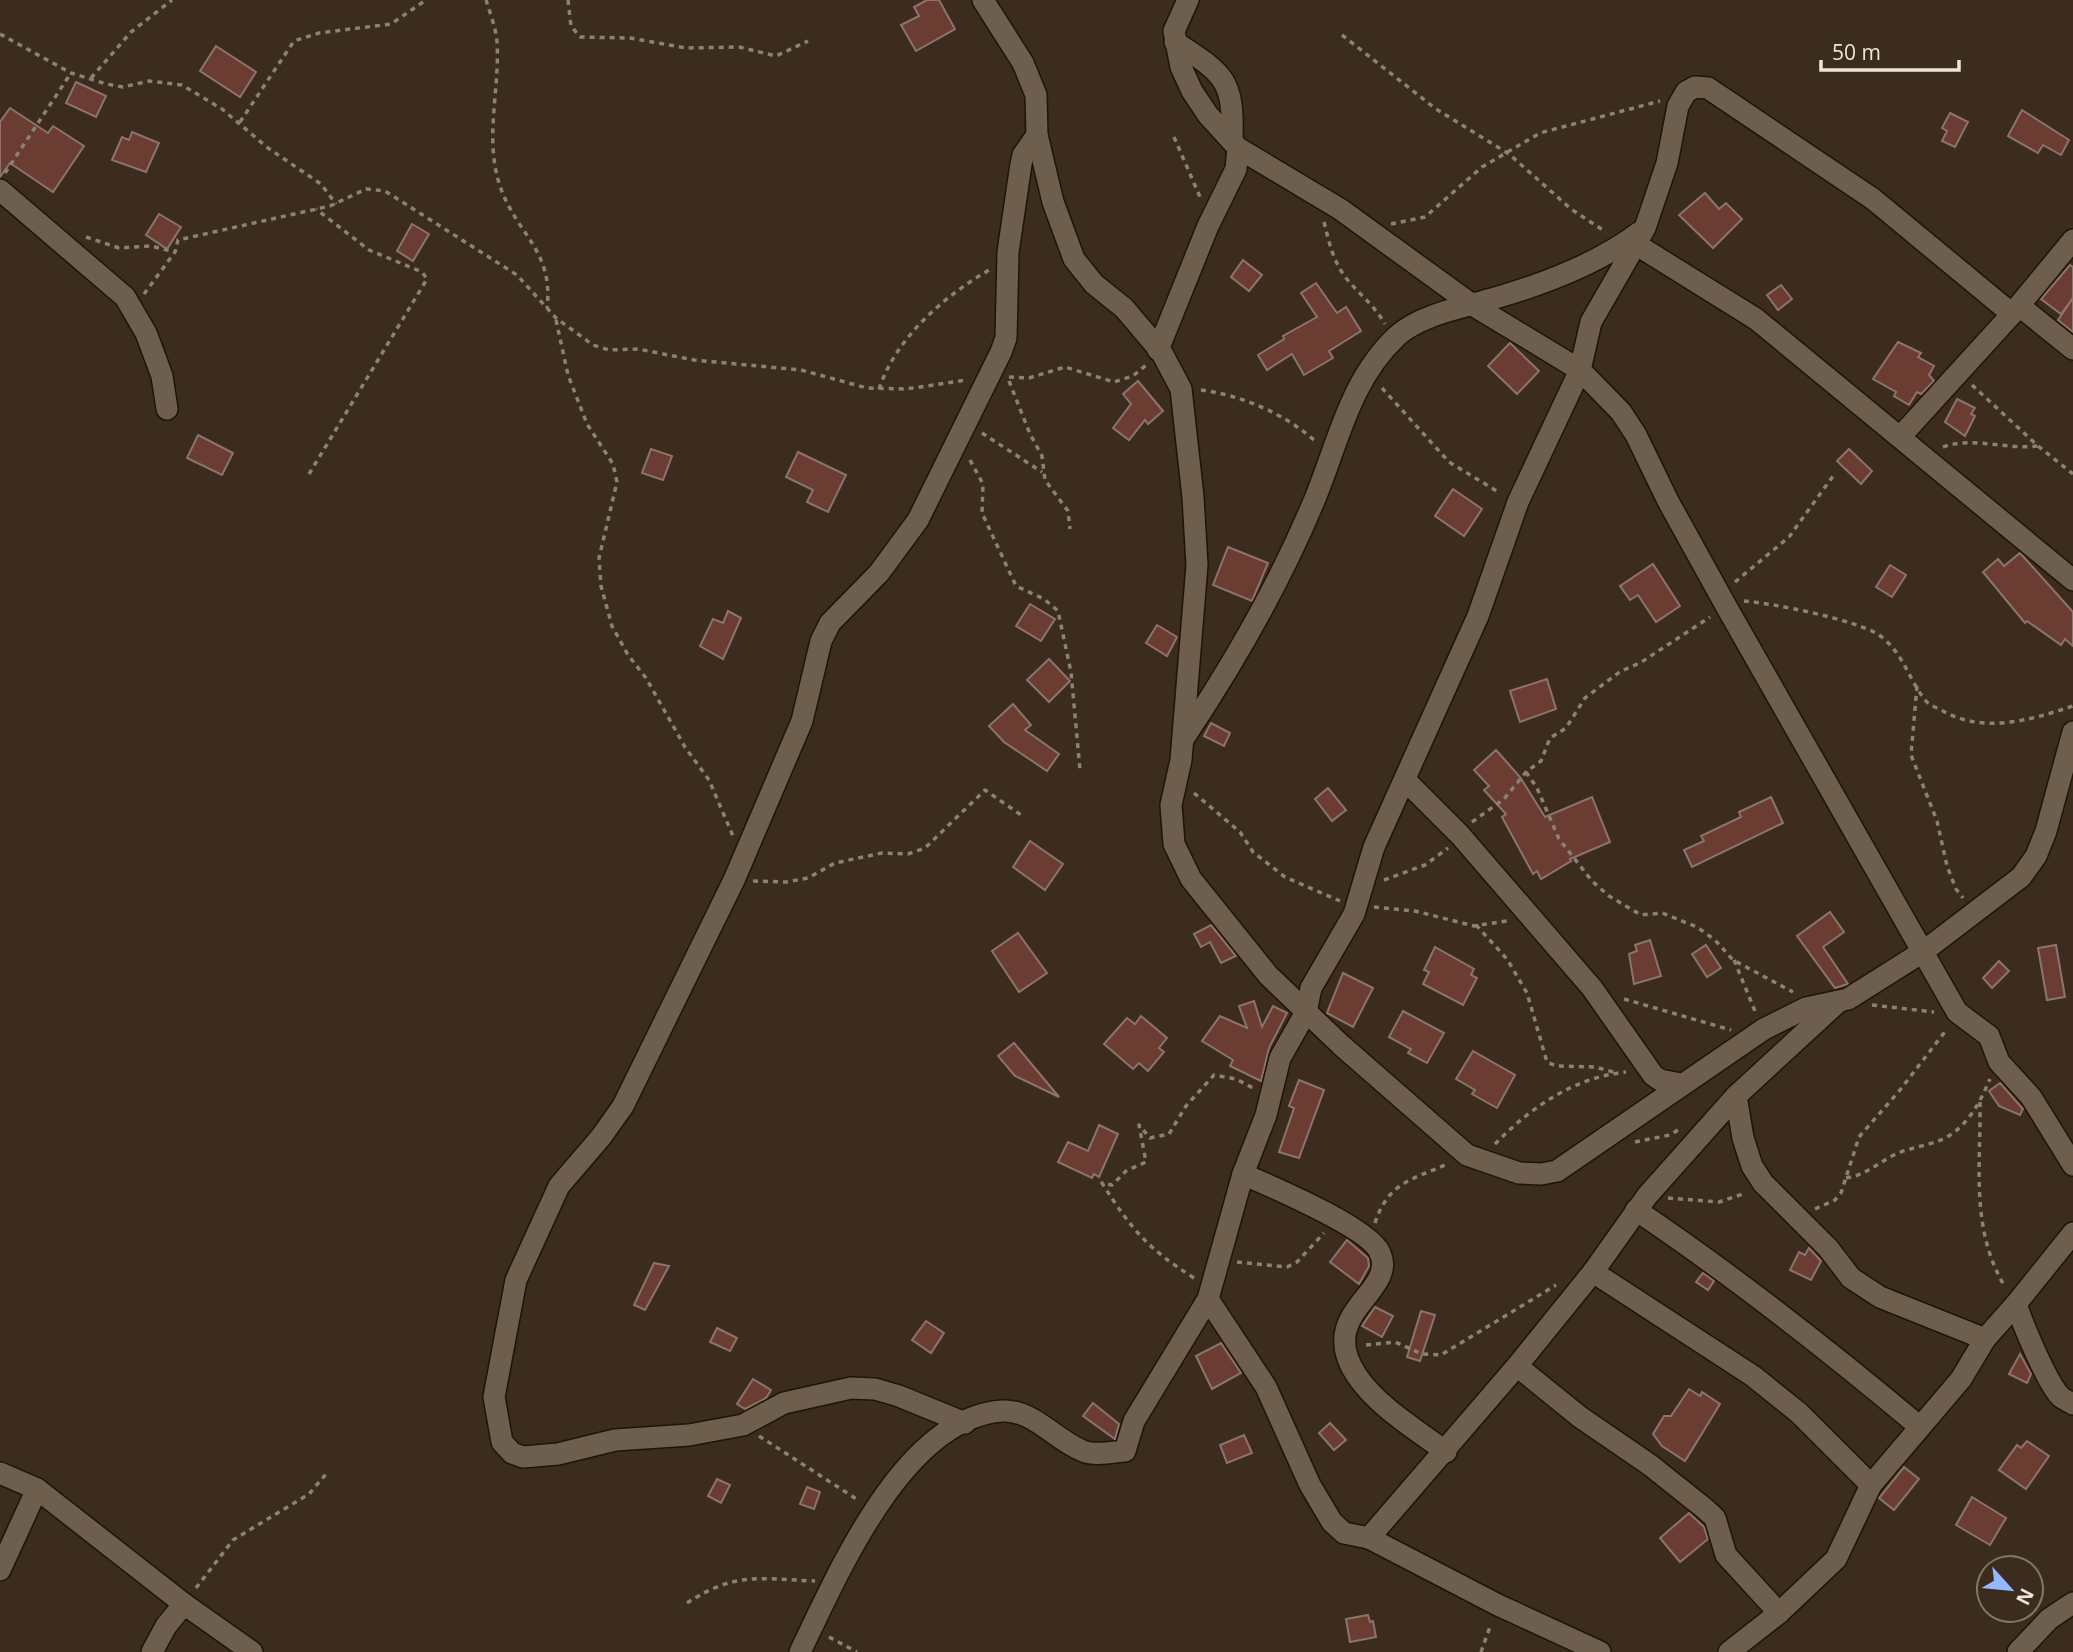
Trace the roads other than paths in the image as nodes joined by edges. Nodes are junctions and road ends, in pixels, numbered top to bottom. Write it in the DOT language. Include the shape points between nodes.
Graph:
graph roads {
  1 [pos="983,0"];
  2 [pos="1188,0"];
  3 [pos="1175,42"];
  4 [pos="1037,135"];
  5 [pos="1235,144"];
  6 [pos="0,190"];
  7 [pos="1635,239"];
  8 [pos="2070,249"];
  9 [pos="1471,304"];
  10 [pos="2016,310"];
  11 [pos="2073,349"];
  12 [pos="1160,351"];
  13 [pos="1580,370"];
  14 [pos="167,409"];
  15 [pos="1900,437"];
  16 [pos="2073,580"];
  17 [pos="2073,732"];
  18 [pos="1183,740"];
  19 [pos="1405,780"];
  20 [pos="1924,951"];
  21 [pos="1837,1002"];
  22 [pos="1306,1012"];
  23 [pos="1681,1084"];
  24 [pos="1736,1096"];
  25 [pos="2073,1166"];
  26 [pos="1243,1174"];
  27 [pos="1642,1203"];
  28 [pos="2073,1233"];
  29 [pos="1592,1272"];
  30 [pos="1210,1294"];
  31 [pos="2016,1304"];
  32 [pos="1984,1339"];
  33 [pos="1517,1366"];
  34 [pos="2073,1404"];
  35 [pos="965,1423"];
  36 [pos="1920,1427"];
  37 [pos="1446,1452"];
  38 [pos="0,1474"];
  39 [pos="1871,1485"];
  40 [pos="37,1489"];
  41 [pos="1368,1538"];
  42 [pos="0,1570"];
  43 [pos="2073,1603"];
  44 [pos="184,1604"];
  45 [pos="1779,1613"];
  46 [pos="152,1652"];
  47 [pos="253,1652"];
  48 [pos="800,1652"];
  49 [pos="1600,1652"];
  50 [pos="1729,1652"];
  51 [pos="2018,1652"];
  1 -- 4 [label="street" via="1023,63 1036,95"];
  2 -- 3 [label="street" via="1174,31"];
  3 -- 5 [label="street" via="1192,91"];
  3 -- 5 [label="street" via="1226,82 1233,104"];
  4 -- 12 [label="street" via="1053,202 1074,259"];
  4 -- 35 [label="street" via="1023,155 1008,252 1006,338 918,520 879,573 830,622 815,659 802,721 734,880 623,1106 559,1186 544,1213 516,1280 494,1397 502,1442 523,1457 615,1440 743,1425 784,1403 851,1388 899,1395"];
  5 -- 9 [label="street"];
  5 -- 12 [label="street" via="1236,169 1208,226"];
  6 -- 14 [label="street" via="125,297 146,333 162,376"];
  7 -- 9 [label="street" via="1547,280"];
  7 -- 10 [label="street" via="1667,163 1678,106 1686,92 1708,88 1872,199"];
  7 -- 13 [label="street" via="1591,322"];
  7 -- 15 [label="street" via="1756,319"];
  8 -- 10 [label="street"];
  9 -- 13 [label="street"];
  9 -- 18 [label="street" via="1428,319 1394,340 1366,376 1346,409 1315,500 1241,652"];
  10 -- 11 [label="street"];
  10 -- 15 [label="street"];
  12 -- 18 [label="street" via="1181,389 1197,565"];
  13 -- 19 [label="street" via="1518,502 1478,616"];
  13 -- 20 [label="street" via="1621,412 1636,435 1723,600"];
  15 -- 16 [label="street"];
  17 -- 20 [label="street" via="2036,856 2021,877"];
  18 -- 22 [label="street" via="1171,805 1174,844 1191,879 1268,975"];
  19 -- 22 [label="street" via="1374,847 1357,906 1311,988"];
  19 -- 23 [label="street" via="1461,835 1592,988 1653,1075"];
  20 -- 21 [label="street"];
  20 -- 25 [label="street" via="1957,1012 1989,1036 1998,1062 2031,1097"];
  21 -- 23 [label="street" via="1805,1008 1764,1029"];
  21 -- 24 [label="street"];
  22 -- 23 [label="street" via="1473,1157 1519,1173 1557,1171"];
  22 -- 26 [label="street" via="1280,1058"];
  24 -- 27 [label="street"];
  24 -- 32 [label="street" via="1746,1147 1763,1183 1828,1248 1851,1278 1880,1297"];
  26 -- 30 [label="street"];
  26 -- 37 [label="street" via="1302,1200 1371,1240 1380,1251 1383,1262 1370,1292 1342,1338 1346,1356 1358,1379 1385,1405"];
  27 -- 29 [label="street"];
  27 -- 36 [label="street"];
  28 -- 31 [label="street"];
  29 -- 33 [label="street"];
  29 -- 39 [label="street" via="1753,1376 1799,1413"];
  30 -- 35 [label="street" via="1135,1421 1125,1451 1085,1452 1037,1423 1003,1411"];
  30 -- 41 [label="street" via="1266,1387 1310,1485 1332,1522 1344,1533"];
  31 -- 32 [label="street"];
  31 -- 34 [label="street" via="2051,1382 2060,1397"];
  32 -- 36 [label="street" via="1961,1379"];
  33 -- 37 [label="street"];
  33 -- 45 [label="street" via="1704,1507 1715,1518 1726,1555"];
  35 -- 48 [label="street" via="926,1449 872,1510"];
  36 -- 39 [label="street"];
  37 -- 41 [label="street"];
  38 -- 40 [label="street"];
  39 -- 45 [label="street" via="1836,1559"];
  40 -- 42 [label="street"];
  40 -- 44 [label="street"];
  41 -- 49 [label="street"];
  43 -- 51 [label="street" via="2049,1619"];
  44 -- 46 [label="street"];
  44 -- 47 [label="street"];
  45 -- 50 [label="street"];
}
